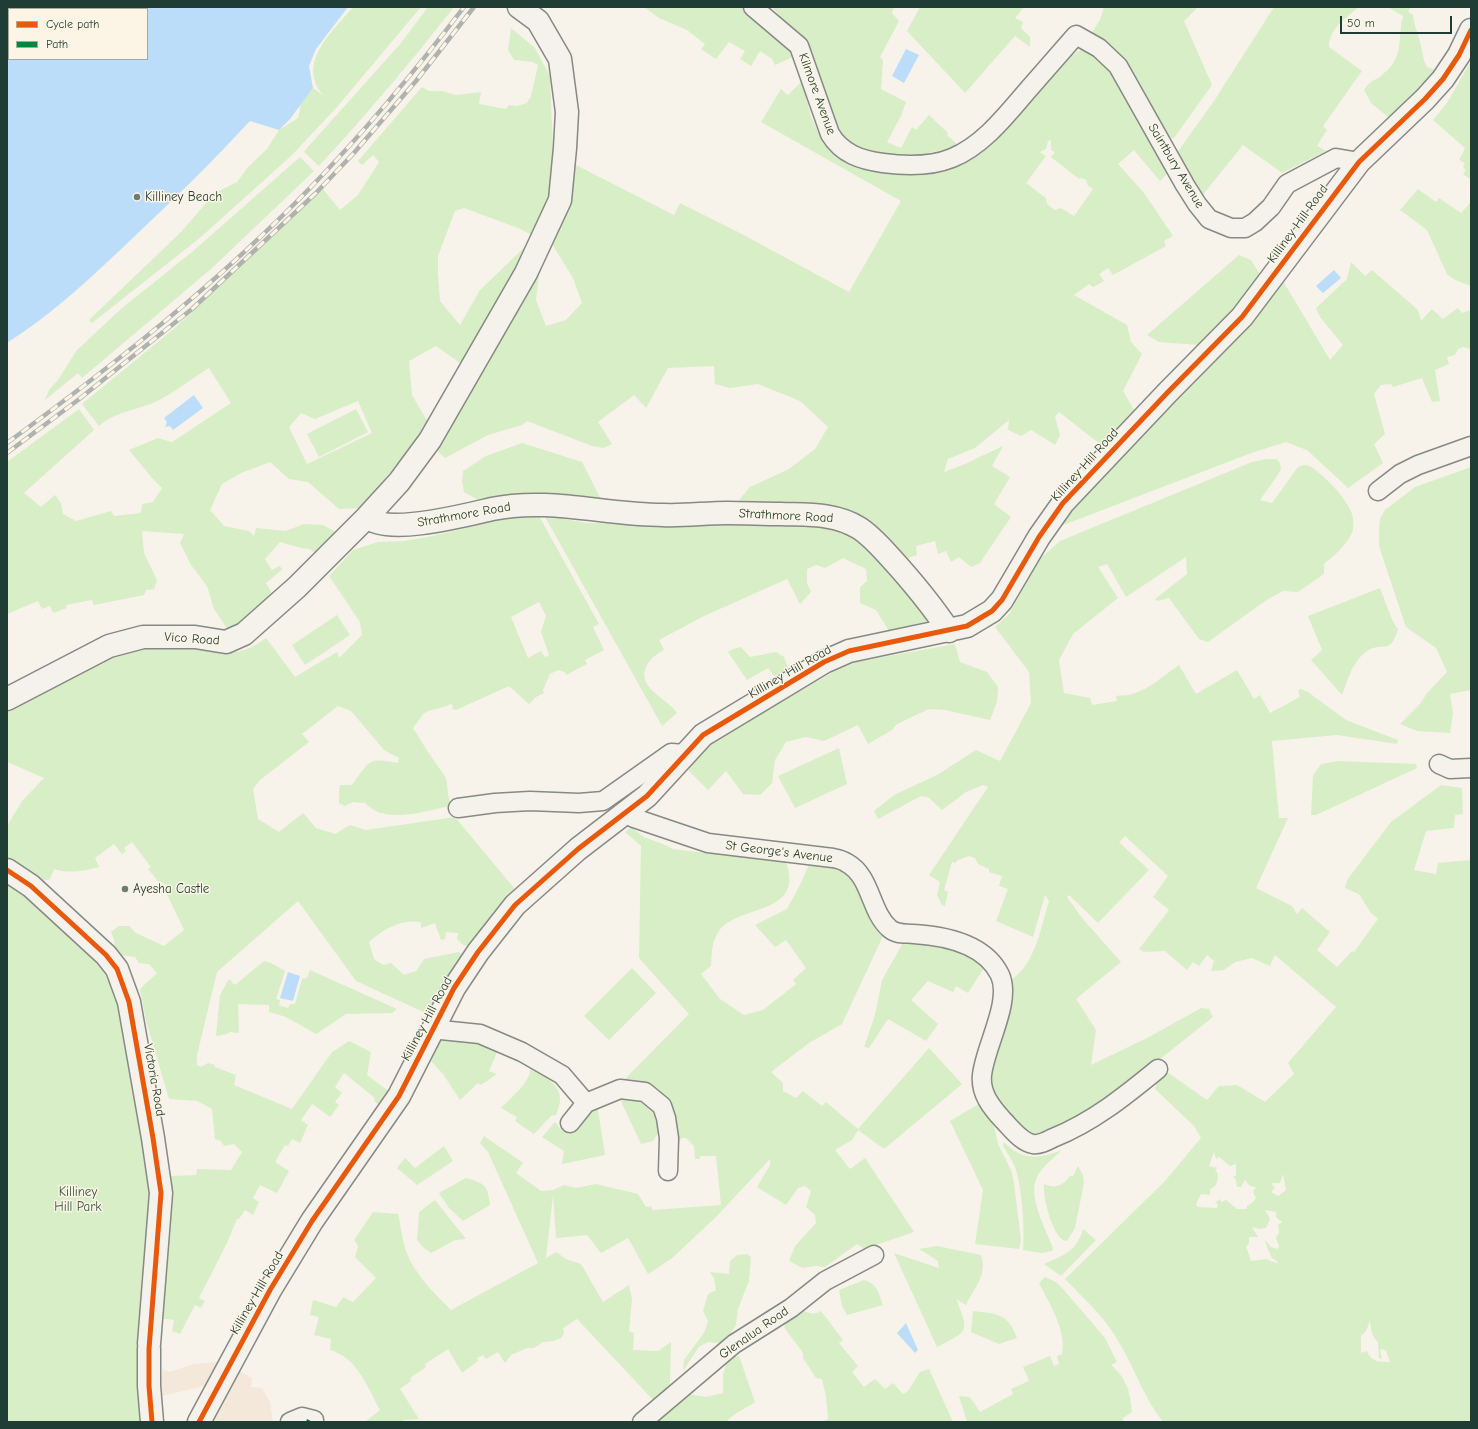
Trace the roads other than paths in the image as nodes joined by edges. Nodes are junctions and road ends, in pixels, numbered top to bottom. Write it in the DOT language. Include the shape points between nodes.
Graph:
graph roads {
  1 [pos="519,7"];
  2 [pos="753,7"];
  3 [pos="1471,30"];
  4 [pos="1076,35"];
  5 [pos="1359,162"];
  6 [pos="1471,446"];
  7 [pos="1378,491"];
  8 [pos="367,517"];
  9 [pos="949,630"];
  10 [pos="7,699"];
  11 [pos="686,754"];
  12 [pos="1439,764"];
  13 [pos="1471,768"];
  14 [pos="458,808"];
  15 [pos="626,813"];
  16 [pos="7,870"];
  17 [pos="431,1029"];
  18 [pos="1158,1069"];
  19 [pos="586,1103"];
  20 [pos="570,1123"];
  21 [pos="668,1171"];
  22 [pos="874,1255"];
  23 [pos="314,1420"];
  24 [pos="152,1422"];
  25 [pos="199,1422"];
  26 [pos="290,1422"];
  27 [pos="642,1422"];
  1 -- 8 [label="main road" via="538,22 560,59 566,112 560,200 526,273 430,440 399,482"];
  2 -- 4 [label="street, Kilmore Avenue" via="800,46 819,107 836,144 864,160 896,164 933,163 966,150 994,129"];
  3 -- 5 [label="main road, Killiney Hill Road" via="1443,80"];
  4 -- 5 [label="street, Saintbury Avenue" via="1099,48 1118,66 1197,204 1209,218 1231,228 1245,228 1255,222 1271,206 1286,184 1336,158"];
  5 -- 9 [label="main road, Killiney Hill Road" via="1242,316 1162,397 1063,504 1039,537 1002,600 979,620"];
  6 -- 7 [label="street" via="1418,465 1400,474"];
  8 -- 9 [label="main road, Strathmore Road" via="373,522 404,525 443,520 507,506 544,504 608,512 663,515 822,515 842,519 860,528 877,542 924,594"];
  8 -- 10 [label="main road, Vico Road" via="297,587 244,634 226,642 195,637 143,637 116,644"];
  9 -- 11 [label="main road, Killiney Hill Road" via="849,650 824,662 703,736"];
  11 -- 14 [label="street" via="671,753 603,800 579,803 530,801"];
  11 -- 15 [label="main road, Killiney Hill Road" via="663,780"];
  12 -- 13 [label="street" via="1450,769"];
  15 -- 17 [label="main road, Killiney Hill Road" via="578,849 511,910 478,952"];
  15 -- 18 [label="street, St George's Avenue" via="708,843 833,858 848,863 858,871 882,920 890,929 900,934 942,938 968,945 981,952 990,960 1002,981 1003,998 985,1059 982,1085 994,1110 1016,1133 1029,1142 1039,1144 1090,1121"];
  16 -- 24 [label="main road, Victoria Road" via="31,886 106,955 117,969 129,1002 161,1193 149,1347"];
  17 -- 19 [label="street" via="480,1034 522,1052 562,1075"];
  17 -- 25 [label="main road, Killiney Hill Road" via="398,1096 312,1221 270,1290"];
  19 -- 20 [label="street"];
  19 -- 21 [label="street" via="620,1089 645,1092 662,1106 669,1138"];
  22 -- 27 [label="street, Glenalua Road" via="825,1281 791,1308 734,1344"];
  23 -- 26 [label="street" via="302,1417"];
}
